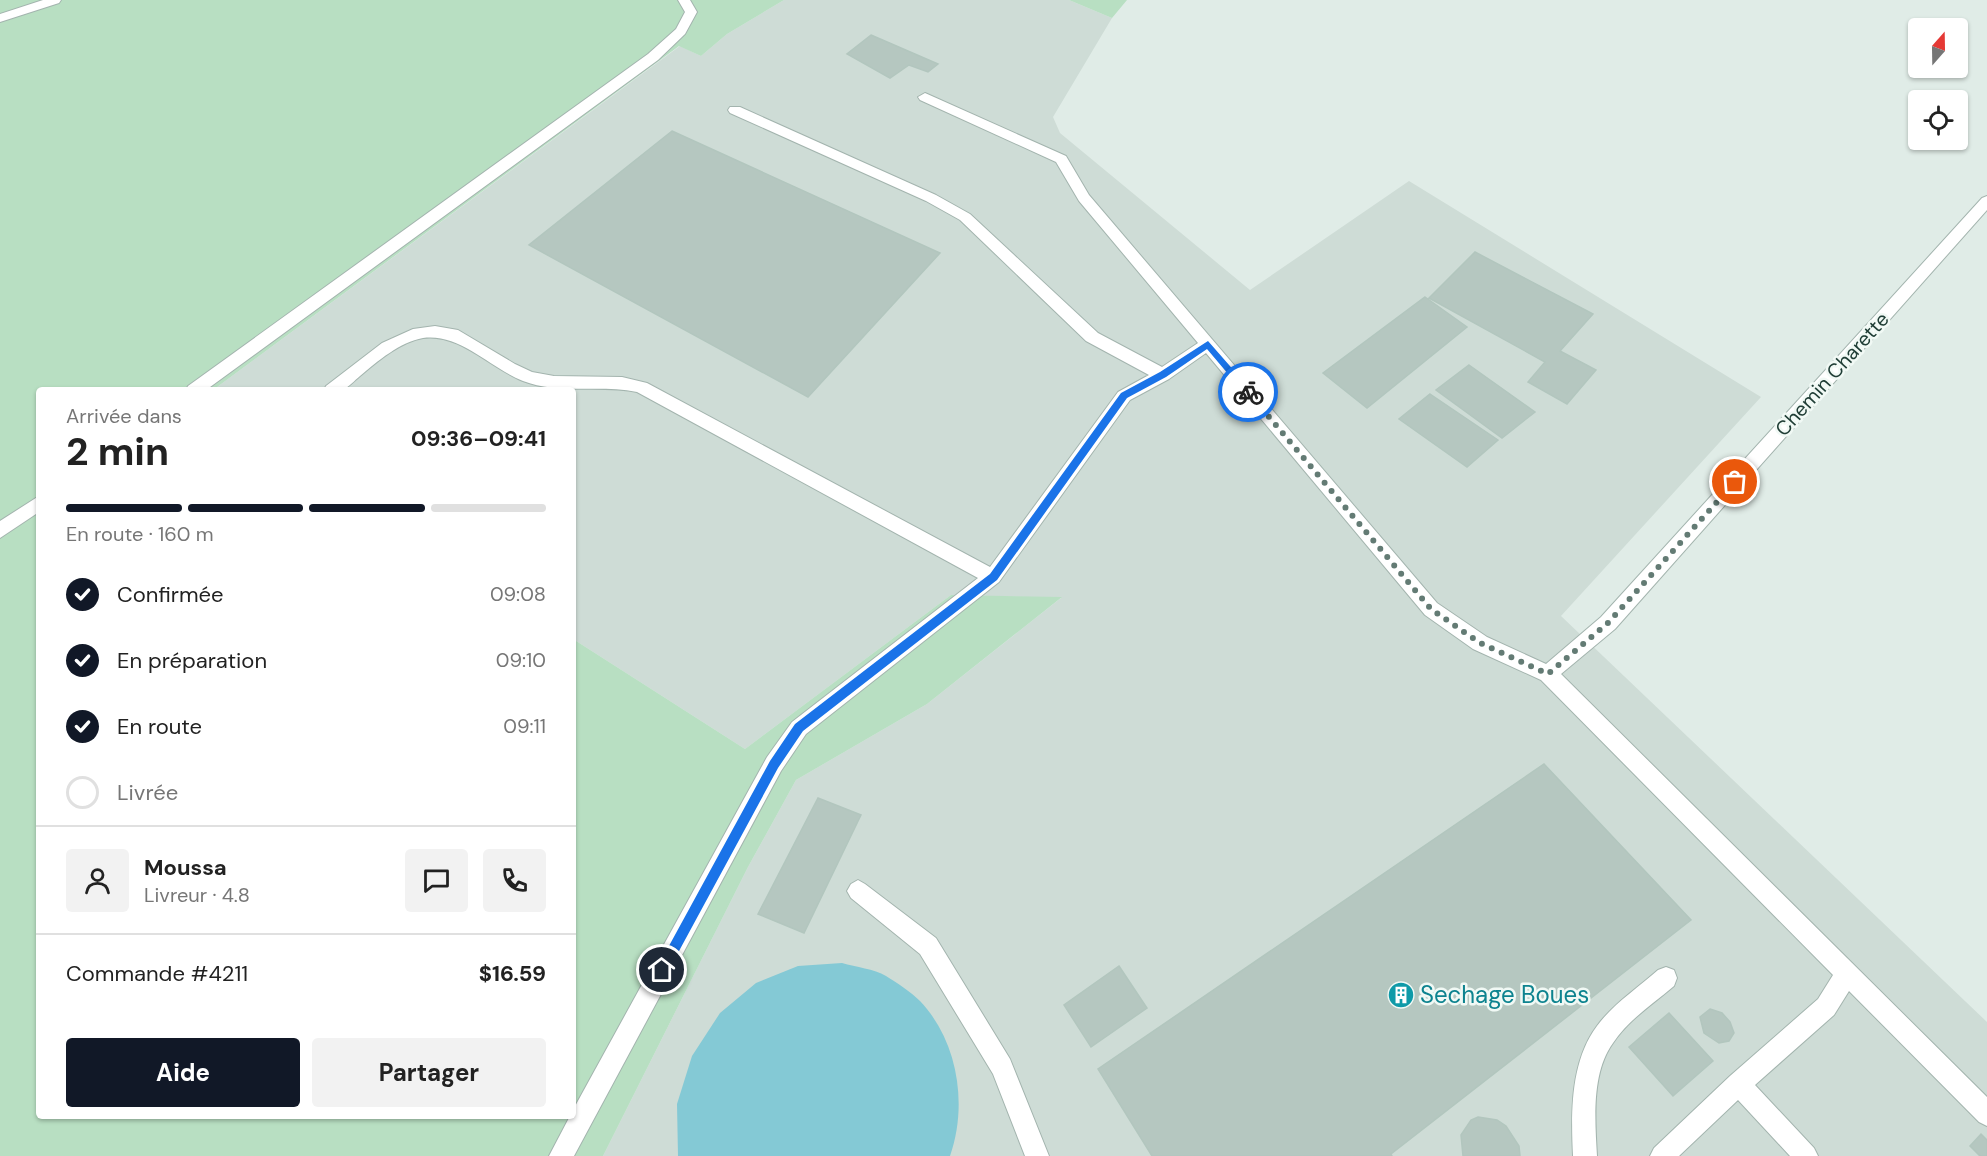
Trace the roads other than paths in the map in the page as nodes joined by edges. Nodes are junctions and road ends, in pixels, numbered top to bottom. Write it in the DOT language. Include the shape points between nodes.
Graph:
graph roads {
  1 [pos="56,0"];
  2 [pos="684,0"];
  3 [pos="0,18"];
  4 [pos="926,97"];
  5 [pos="735,110"];
  6 [pos="1987,201"];
  7 [pos="1208,344"];
  8 [pos="1163,375"];
  9 [pos="198,387"];
  10 [pos="336,387"];
  11 [pos="36,505"];
  12 [pos="0,531"];
  13 [pos="993,577"];
  14 [pos="1548,674"];
  15 [pos="858,891"];
  16 [pos="1847,973"];
  17 [pos="1666,978"];
  18 [pos="1738,1084"];
  19 [pos="1987,1114"];
  20 [pos="561,1156"];
  21 [pos="1037,1156"];
  22 [pos="1585,1156"];
  23 [pos="1662,1156"];
  24 [pos="1806,1156"];
  1 -- 3 [label="street"];
  2 -- 9 [label="street" via="691,12 681,31 653,57"];
  4 -- 7 [label="street" via="1061,159 1084,198"];
  5 -- 8 [label="street" via="965,217 1092,337"];
  6 -- 14 [label="street, Chemin Charette" via="1608,623"];
  7 -- 8 [label="street"];
  7 -- 14 [label="street" via="1431,609 1480,643"];
  8 -- 13 [label="street" via="1124,396"];
  10 -- 13 [label="street" via="399,339 422,331 443,331 529,377 641,387"];
  11 -- 12 [label="street"];
  13 -- 20 [label="street" via="799,728 774,764"];
  14 -- 16 [label="street"];
  15 -- 21 [label="street" via="928,946 1002,1067"];
  16 -- 18 [label="street" via="1826,1007"];
  16 -- 19 [label="street"];
  17 -- 22 [label="street" via="1604,1035 1589,1069 1583,1124"];
  18 -- 23 [label="street"];
  18 -- 24 [label="street"];
}
